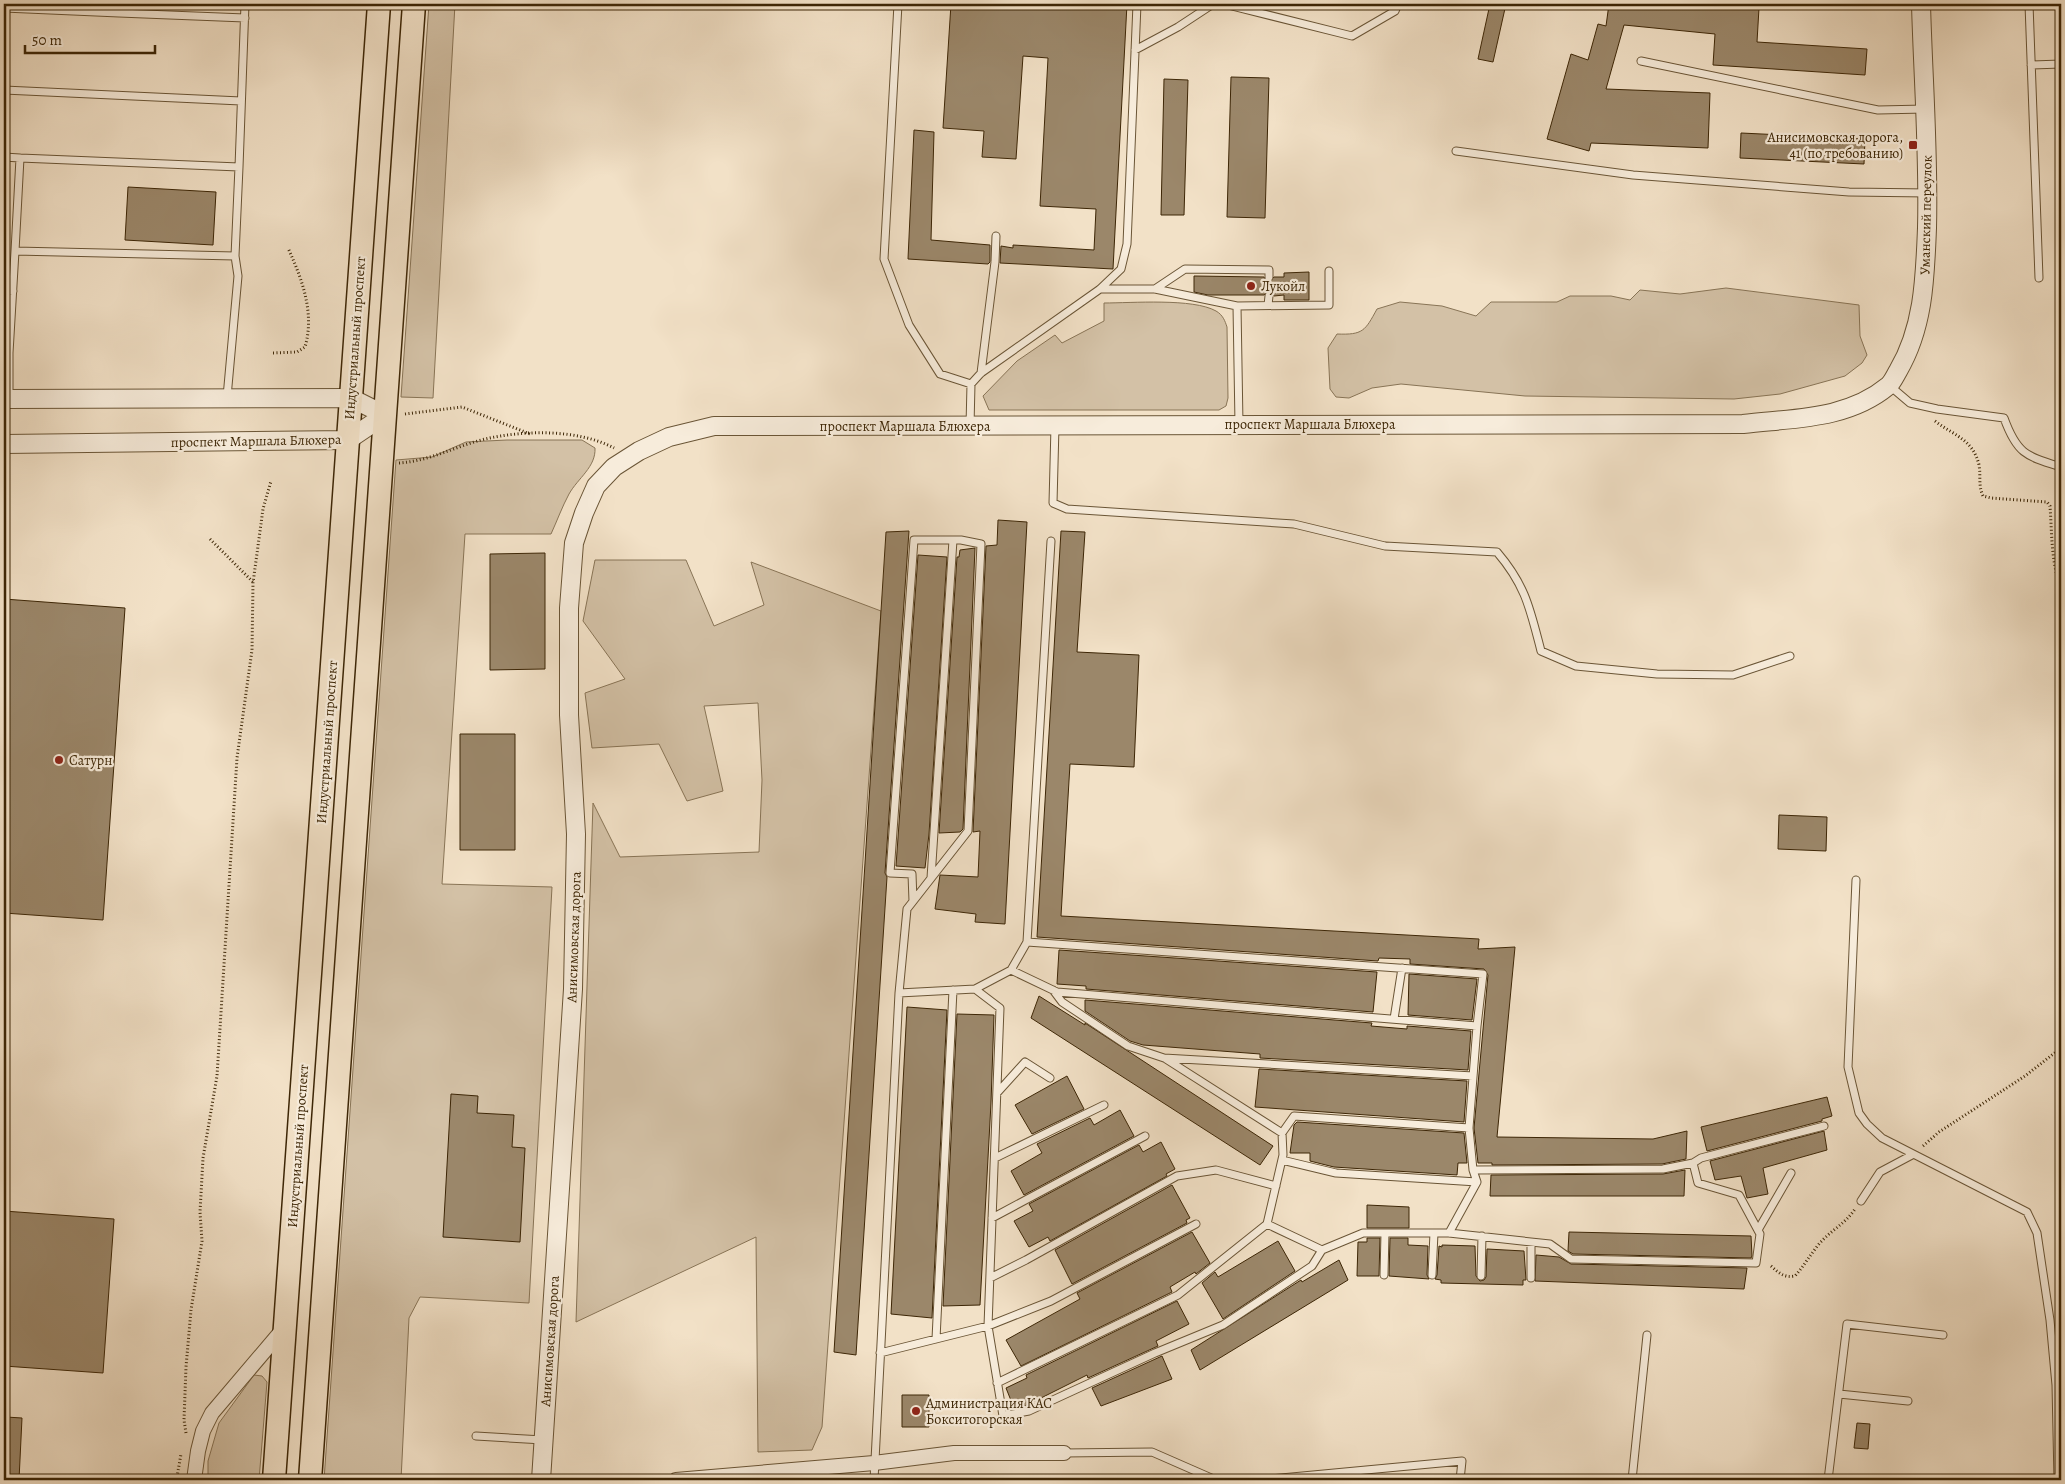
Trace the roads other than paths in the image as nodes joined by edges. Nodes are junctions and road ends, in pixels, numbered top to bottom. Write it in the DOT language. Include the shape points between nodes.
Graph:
graph roads {
  1 [pos="119,4"];
  2 [pos="245,4"];
  3 [pos="379,4"];
  4 [pos="414,4"];
  5 [pos="898,4"];
  6 [pos="1137,4"];
  7 [pos="1214,4"];
  8 [pos="1224,4"];
  9 [pos="1398,4"];
  10 [pos="1921,4"];
  11 [pos="2029,4"];
  12 [pos="4,8"];
  13 [pos="119,14"];
  14 [pos="245,18"];
  15 [pos="1135,50"];
  16 [pos="1640,61"];
  17 [pos="2061,64"];
  18 [pos="2031,65"];
  19 [pos="4,90"];
  20 [pos="242,101"];
  21 [pos="1926,109"];
  22 [pos="1456,151"];
  23 [pos="4,158"];
  24 [pos="20,158"];
  25 [pos="239,166"];
  26 [pos="1928,193"];
  27 [pos="996,236"];
  28 [pos="16,251"];
  29 [pos="235,256"];
  30 [pos="1329,271"];
  31 [pos="1269,277"];
  32 [pos="2039,278"];
  33 [pos="1100,289"];
  34 [pos="1156,289"];
  35 [pos="4,290"];
  36 [pos="13,291"];
  37 [pos="1269,296"];
  38 [pos="1268,305"];
  39 [pos="1237,306"];
  40 [pos="1914,336"];
  41 [pos="981,373"];
  42 [pos="971,384"];
  43 [pos="1890,385"];
  44 [pos="227,398"];
  45 [pos="351,398"];
  46 [pos="6,399"];
  47 [pos="385,415"];
  48 [pos="1240,424"];
  49 [pos="1055,425"];
  50 [pos="970,426"];
  51 [pos="669,436"];
  52 [pos="348,440"];
  53 [pos="4,444"];
  54 [pos="2061,467"];
  55 [pos="953,540"];
  56 [pos="1051,541"];
  57 [pos="1790,656"];
  58 [pos="931,878"];
  59 [pos="1856,880"];
  60 [pos="913,901"];
  61 [pos="1026,942"];
  62 [pos="1402,968"];
  63 [pos="1011,970"];
  64 [pos="975,989"];
  65 [pos="953,990"];
  66 [pos="1052,990"];
  67 [pos="899,993"];
  68 [pos="1394,1019"];
  69 [pos="1477,1026"];
  70 [pos="1166,1058"];
  71 [pos="1473,1076"];
  72 [pos="1050,1078"];
  73 [pos="997,1094"];
  74 [pos="1104,1105"];
  75 [pos="1824,1126"];
  76 [pos="1469,1128"];
  77 [pos="1282,1133"];
  78 [pos="1145,1136"];
  79 [pos="1912,1155"];
  80 [pos="994,1158"];
  81 [pos="1282,1160"];
  82 [pos="1693,1163"];
  83 [pos="1473,1170"];
  84 [pos="1790,1173"];
  85 [pos="1477,1182"];
  86 [pos="1276,1186"];
  87 [pos="1861,1201"];
  88 [pos="992,1218"];
  89 [pos="1196,1224"];
  90 [pos="1268,1224"];
  91 [pos="1758,1230"];
  92 [pos="1385,1233"];
  93 [pos="1449,1233"];
  94 [pos="1434,1234"];
  95 [pos="1482,1236"];
  96 [pos="1531,1242"];
  97 [pos="1322,1250"];
  98 [pos="1384,1275"];
  99 [pos="1432,1275"];
  100 [pos="1481,1276"];
  101 [pos="990,1278"];
  102 [pos="1531,1278"];
  103 [pos="285,1326"];
  104 [pos="988,1326"];
  105 [pos="1647,1335"];
  106 [pos="1943,1335"];
  107 [pos="936,1339"];
  108 [pos="880,1353"];
  109 [pos="997,1383"];
  110 [pos="1839,1394"];
  111 [pos="1908,1402"];
  112 [pos="476,1436"];
  113 [pos="543,1440"];
  114 [pos="1064,1453"];
  115 [pos="874,1463"];
  116 [pos="194,1480"];
  117 [pos="274,1480"];
  118 [pos="310,1480"];
  119 [pos="541,1480"];
  120 [pos="676,1480"];
  121 [pos="874,1480"];
  122 [pos="1216,1480"];
  123 [pos="1260,1480"];
  124 [pos="1460,1480"];
  125 [pos="1632,1480"];
  126 [pos="1828,1480"];
  127 [pos="2058,1480"];
  1 -- 13 [label="lane"];
  2 -- 14 [label="lane"];
  3 -- 45 [label="main road, Индустриальный проспект"];
  4 -- 47 [label="main road"];
  5 -- 42 [label="lane" via="884,259 908,324 940,374"];
  6 -- 15 [label="lane"];
  7 -- 15 [label="lane"];
  8 -- 9 [label="lane" via="1352,36 1395,11"];
  10 -- 21 [label="street, Уманский переулок"];
  11 -- 18 [label="lane"];
  12 -- 13 [label="lane"];
  13 -- 14 [label="lane"];
  14 -- 20 [label="lane"];
  15 -- 33 [label="lane" via="1127,244 1121,268"];
  16 -- 21 [label="lane" via="1878,110"];
  17 -- 18 [label="lane"];
  18 -- 32 [label="lane"];
  19 -- 20 [label="lane"];
  20 -- 25 [label="lane"];
  21 -- 26 [label="street, Уманский переулок"];
  22 -- 26 [label="lane" via="1633,175 1849,192"];
  23 -- 24 [label="lane"];
  24 -- 25 [label="lane"];
  24 -- 28 [label="lane"];
  25 -- 29 [label="lane"];
  26 -- 40 [label="street, Уманский переулок" via="1925,281"];
  27 -- 41 [label="lane"];
  28 -- 29 [label="lane"];
  28 -- 36 [label="lane"];
  29 -- 44 [label="lane" via="238,276"];
  30 -- 38 [label="lane" via="1329,306"];
  31 -- 34 [label="lane" via="1269,270 1185,269"];
  33 -- 34 [label="lane"];
  33 -- 41 [label="lane"];
  34 -- 39 [label="lane"];
  35 -- 36 [label="lane"];
  36 -- 46 [label="lane"];
  37 -- 38 [label="lane"];
  38 -- 39 [label="lane"];
  39 -- 48 [label="lane"];
  40 -- 43 [label="street, проспект Маршала Блюхера"];
  41 -- 42 [label="lane"];
  42 -- 50 [label="lane"];
  43 -- 48 [label="street, проспект Маршала Блюхера" via="1850,408 1812,417 1743,424"];
  43 -- 54 [label="lane" via="1910,403 2004,418 2015,444 2031,457"];
  44 -- 45 [label="street"];
  44 -- 46 [label="street"];
  45 -- 47 [label="street"];
  45 -- 52 [label="main road, Индустриальный проспект"];
  47 -- 52 [label="street, проспект Маршала Блюхера"];
  47 -- 118 [label="main road"];
  48 -- 49 [label="street, проспект Маршала Блюхера"];
  49 -- 50 [label="street, проспект Маршала Блюхера"];
  49 -- 57 [label="lane" via="1053,503 1067,509 1294,524 1386,546 1497,552 1513,570 1526,595 1541,651 1576,666 1657,674 1734,676"];
  50 -- 51 [label="street, проспект Маршала Блюхера" via="714,426"];
  51 -- 113 [label="street, Анисимовская дорога" via="630,457 596,486 574,543 569,608 576,912"];
  52 -- 53 [label="street, проспект Маршала Блюхера"];
  52 -- 103 [label="main road, Индустриальный проспект"];
  55 -- 58 [label="lane"];
  55 -- 58 [label="lane" via="981,544 968,831"];
  55 -- 60 [label="lane" via="914,540 890,873 912,874"];
  56 -- 61 [label="lane"];
  58 -- 60 [label="lane"];
  59 -- 79 [label="lane" via="1848,1067 1859,1112 1867,1124 1882,1138"];
  60 -- 67 [label="lane" via="907,909"];
  61 -- 62 [label="lane"];
  61 -- 63 [label="lane"];
  62 -- 68 [label="lane"];
  62 -- 69 [label="lane" via="1483,974"];
  63 -- 64 [label="lane"];
  63 -- 66 [label="lane"];
  64 -- 65 [label="lane"];
  64 -- 73 [label="lane" via="1000,1008"];
  65 -- 67 [label="lane"];
  65 -- 107 [label="lane"];
  66 -- 68 [label="lane"];
  66 -- 70 [label="lane" via="1062,1002 1128,1046"];
  67 -- 108 [label="lane"];
  68 -- 69 [label="lane"];
  69 -- 71 [label="lane"];
  70 -- 71 [label="lane"];
  70 -- 77 [label="lane"];
  71 -- 76 [label="lane"];
  72 -- 73 [label="lane" via="1025,1062"];
  73 -- 80 [label="lane"];
  74 -- 80 [label="lane"];
  75 -- 82 [label="lane" via="1701,1158"];
  76 -- 77 [label="lane" via="1294,1116"];
  76 -- 83 [label="lane"];
  77 -- 81 [label="lane"];
  78 -- 88 [label="lane"];
  79 -- 87 [label="lane" via="1880,1172"];
  79 -- 127 [label="lane" via="2027,1212 2037,1233 2056,1384"];
  80 -- 88 [label="lane"];
  81 -- 85 [label="lane" via="1336,1173"];
  81 -- 86 [label="lane"];
  82 -- 83 [label="lane" via="1663,1169"];
  82 -- 91 [label="lane" via="1698,1183 1739,1195"];
  83 -- 85 [label="lane"];
  84 -- 91 [label="lane"];
  85 -- 93 [label="lane"];
  86 -- 90 [label="lane"];
  86 -- 101 [label="lane" via="1216,1170 1177,1176"];
  88 -- 101 [label="lane"];
  89 -- 104 [label="lane" via="1051,1301"];
  90 -- 97 [label="lane"];
  90 -- 109 [label="lane" via="1178,1296"];
  91 -- 96 [label="lane" via="1756,1263 1572,1259 1550,1244"];
  92 -- 94 [label="lane"];
  92 -- 97 [label="lane" via="1363,1233"];
  92 -- 98 [label="lane"];
  93 -- 94 [label="lane"];
  93 -- 95 [label="lane"];
  94 -- 99 [label="lane"];
  95 -- 96 [label="lane"];
  95 -- 100 [label="lane"];
  96 -- 102 [label="lane"];
  97 -- 109 [label="lane" via="1312,1266 1223,1325 1029,1411 1003,1416"];
  101 -- 104 [label="lane"];
  103 -- 116 [label="street" via="212,1414 203,1431"];
  103 -- 117 [label="main road, Индустриальный проспект"];
  104 -- 107 [label="lane"];
  104 -- 109 [label="lane"];
  105 -- 125 [label="lane"];
  106 -- 110 [label="lane" via="1848,1324"];
  107 -- 108 [label="lane"];
  108 -- 115 [label="lane"];
  110 -- 111 [label="lane"];
  110 -- 126 [label="lane"];
  112 -- 113 [label="lane"];
  113 -- 119 [label="street, Анисимовская дорога"];
  114 -- 115 [label="street" via="954,1453"];
  114 -- 122 [label="lane" via="1152,1452"];
  115 -- 120 [label="street"];
  115 -- 121 [label="lane"];
  123 -- 124 [label="lane" via="1462,1461"];
}
